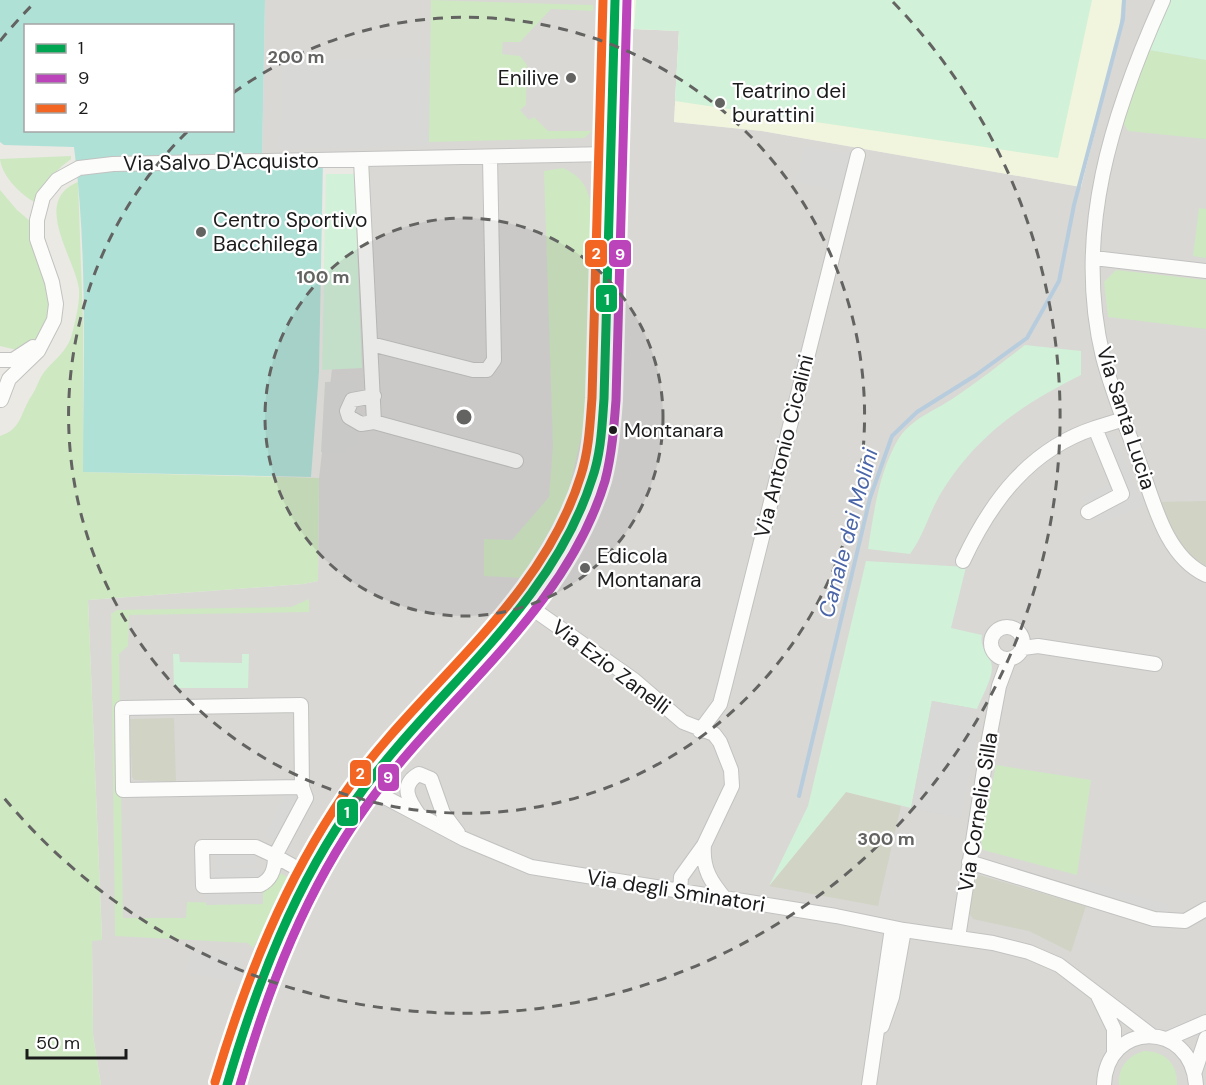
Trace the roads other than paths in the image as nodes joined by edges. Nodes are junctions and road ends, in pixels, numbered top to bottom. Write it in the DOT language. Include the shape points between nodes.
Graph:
graph roads {
  1 [pos="615,0"];
  2 [pos="1163,0"];
  3 [pos="610,154"];
  4 [pos="858,155"];
  5 [pos="490,158"];
  6 [pos="361,160"];
  7 [pos="1094,258"];
  8 [pos="1206,271"];
  9 [pos="45,338"];
  10 [pos="371,344"];
  11 [pos="0,360"];
  12 [pos="0,374"];
  13 [pos="374,396"];
  14 [pos="1,401"];
  15 [pos="1124,419"];
  16 [pos="374,422"];
  17 [pos="1095,428"];
  18 [pos="516,461"];
  19 [pos="1088,512"];
  20 [pos="963,561"];
  21 [pos="1206,575"];
  22 [pos="523,602"];
  23 [pos="1023,643"];
  24 [pos="1003,658"];
  25 [pos="1155,664"];
  26 [pos="700,731"];
  27 [pos="364,786"];
  28 [pos="302,787"];
  29 [pos="420,815"];
  30 [pos="464,839"];
  31 [pos="704,844"];
  32 [pos="275,856"];
  33 [pos="969,862"];
  34 [pos="309,875"];
  35 [pos="680,891"];
  36 [pos="726,900"];
  37 [pos="1206,909"];
  38 [pos="898,929"];
  39 [pos="958,938"];
  40 [pos="1096,991"];
  41 [pos="1206,1022"];
  42 [pos="1151,1035"];
  43 [pos="1206,1038"];
  44 [pos="1167,1039"];
  45 [pos="1114,1053"];
  46 [pos="1196,1078"];
  47 [pos="1104,1079"];
  48 [pos="227,1085"];
  49 [pos="869,1085"];
  50 [pos="1095,1085"];
  1 -- 3 [label="street"];
  2 -- 7 [label="street, Via Santa Lucia" via="1139,53 1102,168"];
  3 -- 5 [label="street, Via Salvo D'Acquisto"];
  3 -- 22 [label="main road" via="604,399 598,457 573,529"];
  4 -- 26 [label="street, Via Antonio Cicalini" via="723,694"];
  5 -- 6 [label="street, Via Salvo D'Acquisto"];
  5 -- 10 [label="street" via="494,360 487,370 473,370"];
  6 -- 9 [label="street, Via Salvo D'Acquisto" via="113,164 79,168 57,180 43,197 37,220 37,239 56,304 54,320"];
  6 -- 10 [label="street"];
  7 -- 8 [label="street"];
  7 -- 15 [label="street, Via Santa Lucia" via="1093,289 1104,358"];
  9 -- 11 [label="street" via="22,355"];
  9 -- 14 [label="street, Via Salvo D'Acquisto" via="38,351 9,379"];
  10 -- 13 [label="street"];
  12 -- 14 [label="street"];
  13 -- 16 [label="street"];
  13 -- 16 [label="street" via="352,400 347,411 354,422"];
  15 -- 17 [label="street"];
  15 -- 21 [label="street, Via Santa Lucia" via="1174,548 1183,560"];
  16 -- 18 [label="street"];
  17 -- 19 [label="street" via="1122,494"];
  17 -- 20 [label="street" via="1055,445 1011,482"];
  22 -- 26 [label="street, Via Ezio Zanelli"];
  22 -- 27 [label="main road"];
  23 -- 24 [label="street" via="1018,656"];
  23 -- 24 [label="street, Via Cornelio Silla" via="1012,628 997,630 990,644"];
  23 -- 25 [label="street, Via Cornelio Silla"];
  24 -- 33 [label="street, Via Cornelio Silla"];
  26 -- 31 [label="street, Via Ezio Zanelli" via="727,759 732,786"];
  27 -- 29 [label="street, Via degli Sminatori"];
  27 -- 34 [label="main road"];
  28 -- 28 [label="street" via="301,705 122,708 123,790"];
  28 -- 32 [label="street" via="306,798"];
  29 -- 30 [label="street, Via degli Sminatori"];
  29 -- 30 [label="street, Via degli Sminatori" via="407,789 419,774 431,779 443,813"];
  30 -- 35 [label="street, Via degli Sminatori" via="531,867"];
  31 -- 35 [label="street" via="681,877"];
  31 -- 36 [label="street" via="708,876"];
  32 -- 32 [label="street" via="272,875 260,885 203,886 202,847 256,847"];
  32 -- 34 [label="street"];
  33 -- 37 [label="street" via="1154,919 1185,921"];
  33 -- 39 [label="street, Via Cornelio Silla"];
  34 -- 48 [label="main road" via="267,960"];
  35 -- 36 [label="street, Via degli Sminatori"];
  36 -- 38 [label="street, Via degli Sminatori"];
  38 -- 39 [label="street, Via degli Sminatori"];
  38 -- 49 [label="street"];
  39 -- 40 [label="street, Via degli Sminatori" via="1029,952 1059,965"];
  40 -- 42 [label="street, Via degli Sminatori"];
  40 -- 45 [label="street" via="1114,1029"];
  41 -- 44 [label="street"];
  42 -- 44 [label="street"];
  42 -- 45 [label="street" via="1137,1037"];
  43 -- 46 [label="street"];
  44 -- 46 [label="street" via="1190,1058"];
  45 -- 47 [label="street"];
  47 -- 50 [label="street"];
}
